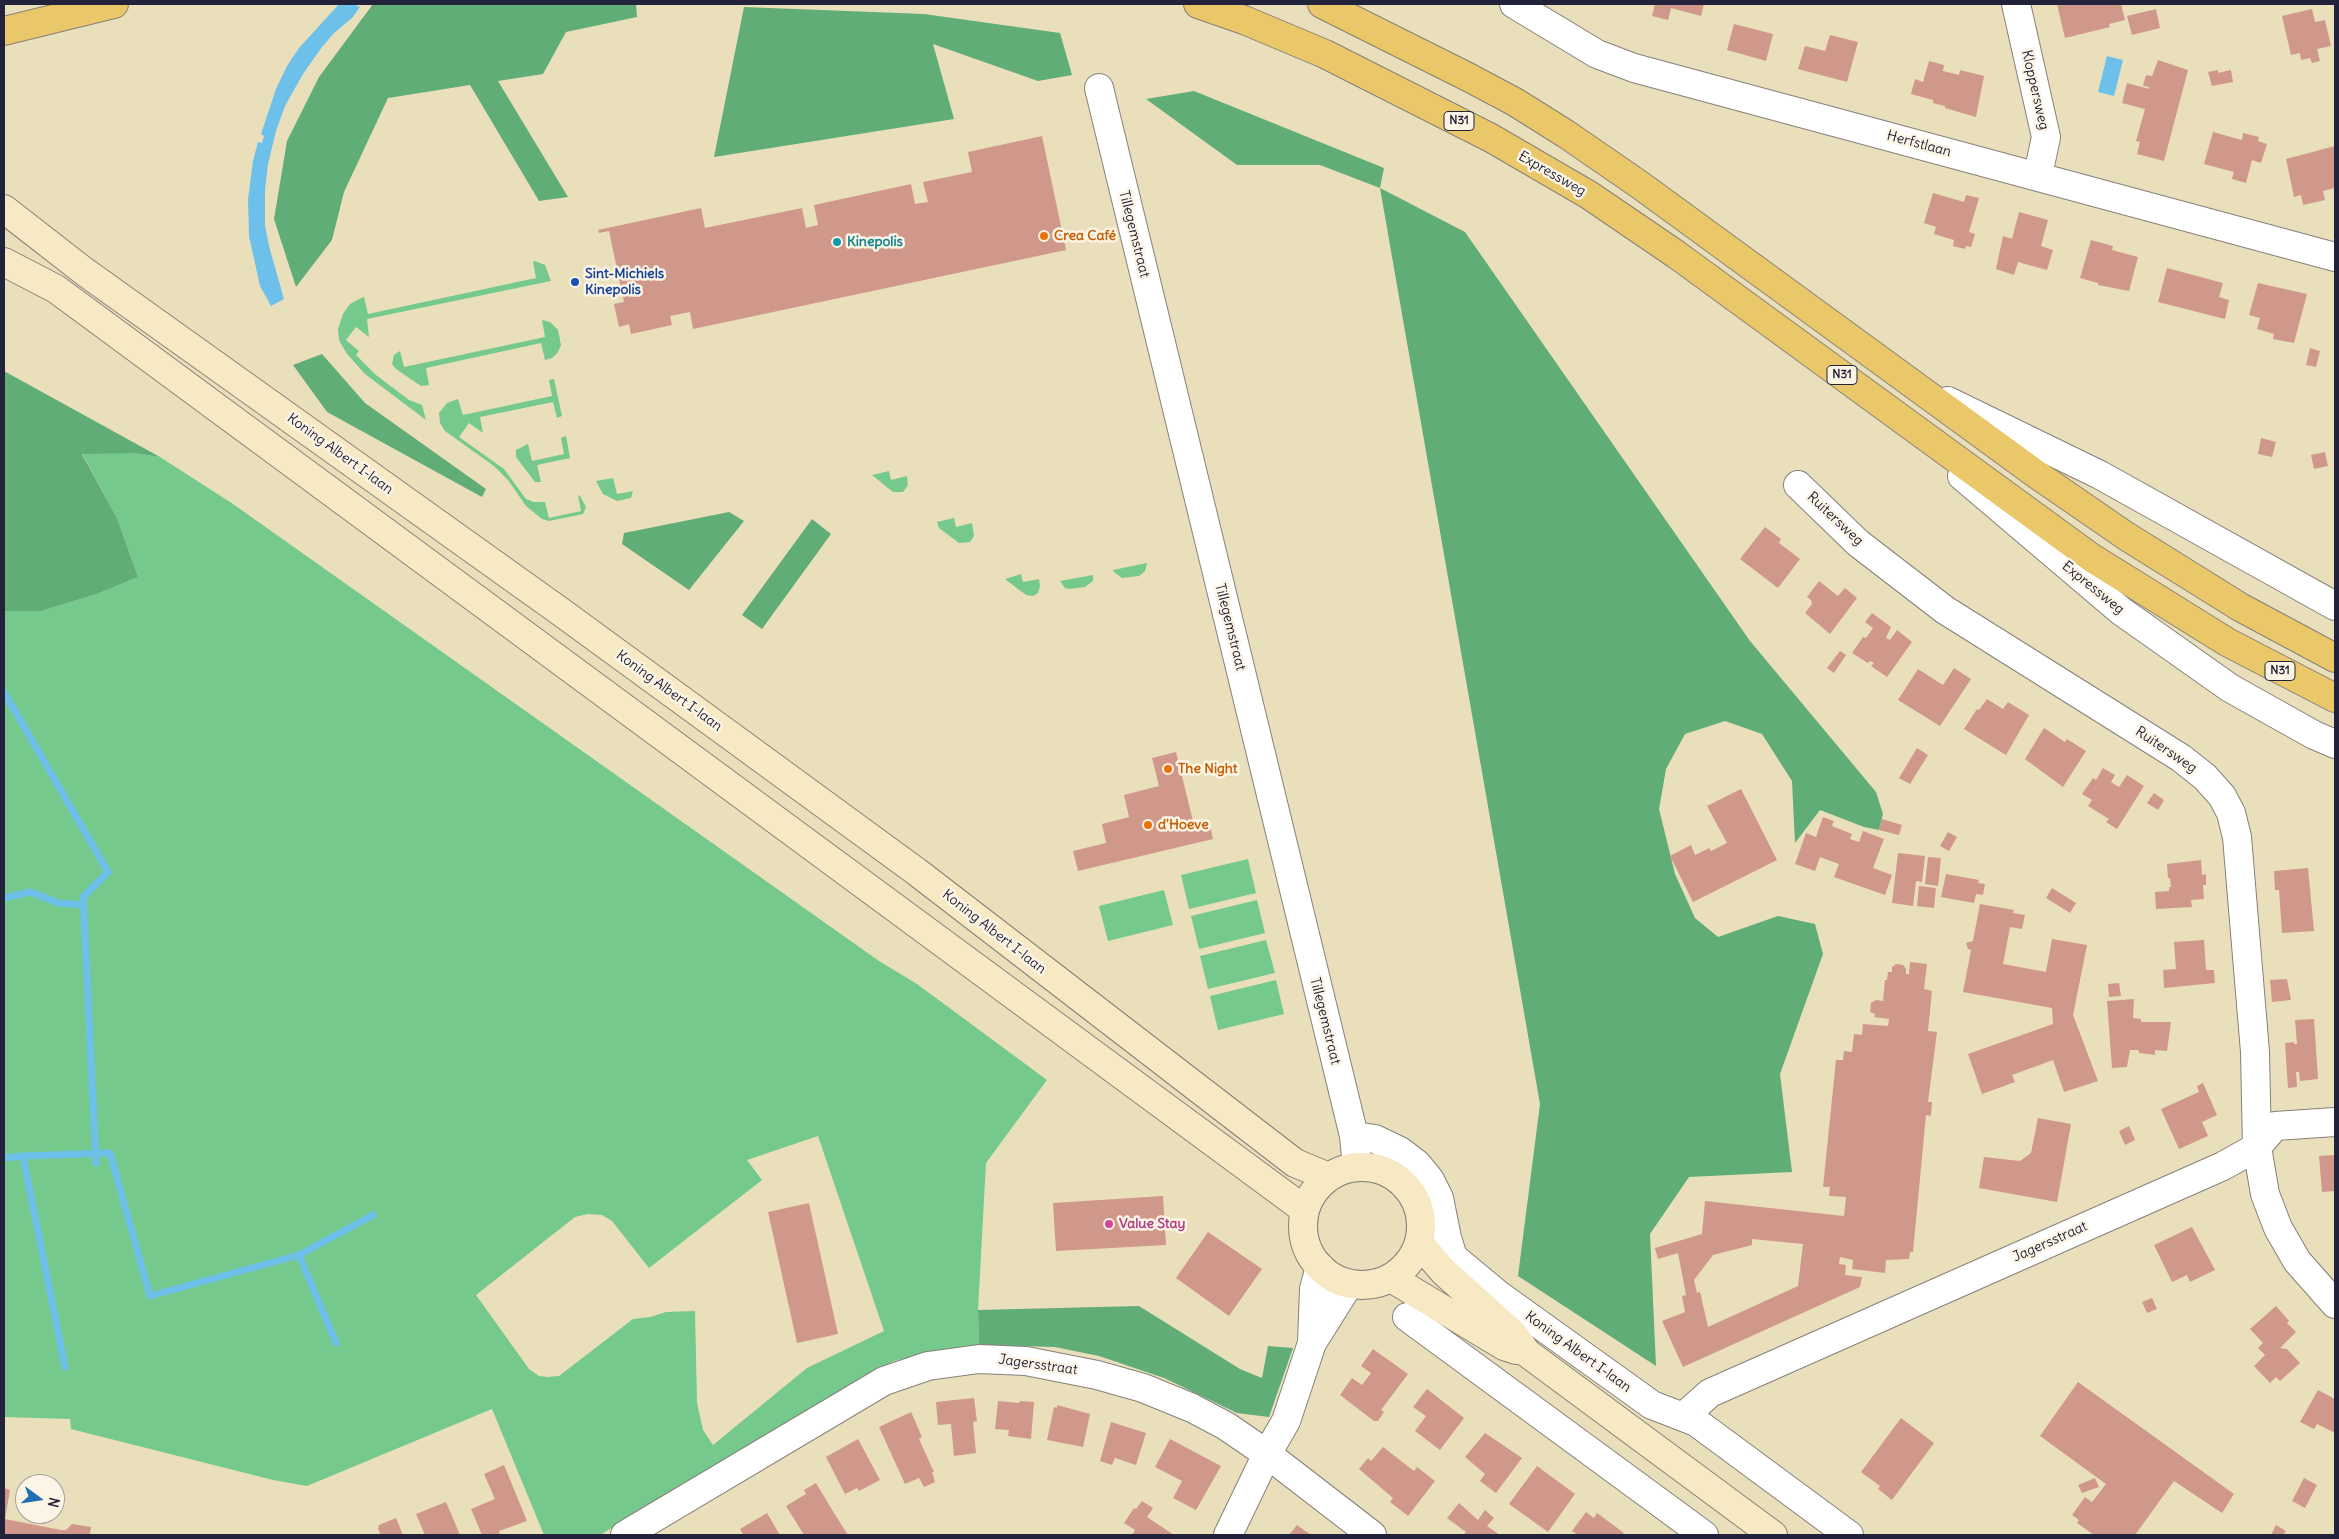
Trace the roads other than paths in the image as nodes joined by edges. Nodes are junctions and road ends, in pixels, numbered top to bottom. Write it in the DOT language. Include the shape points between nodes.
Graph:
graph roads {
  1 [pos="114,4"];
  2 [pos="1198,4"];
  3 [pos="1322,4"];
  4 [pos="1514,4"];
  5 [pos="2016,4"];
  6 [pos="4,31"];
  7 [pos="1099,88"];
  8 [pos="2038,175"];
  9 [pos="4,209"];
  10 [pos="2335,257"];
  11 [pos="4,262"];
  12 [pos="1923,390"];
  13 [pos="1875,399"];
  14 [pos="1798,485"];
  15 [pos="2335,606"];
  16 [pos="2335,658"];
  17 [pos="2335,698"];
  18 [pos="2335,744"];
  19 [pos="2335,1122"];
  20 [pos="1354,1136"];
  21 [pos="2257,1147"];
  22 [pos="1357,1167"];
  23 [pos="1329,1177"];
  24 [pos="1305,1210"];
  25 [pos="1419,1243"];
  26 [pos="1320,1267"];
  27 [pos="1391,1278"];
  28 [pos="1349,1284"];
  29 [pos="2335,1304"];
  30 [pos="1407,1317"];
  31 [pos="1312,1343"];
  32 [pos="1515,1344"];
  33 [pos="1487,1374"];
  34 [pos="1684,1416"];
  35 [pos="1267,1454"];
  36 [pos="625,1535"];
  37 [pos="1228,1535"];
  38 [pos="1372,1535"];
  39 [pos="1704,1535"];
  40 [pos="1773,1535"];
  41 [pos="1849,1535"];
  1 -- 6 [label="highway"];
  2 -- 13 [label="highway, Expressweg / N31" via="1325,54 1491,138 1677,255"];
  3 -- 12 [label="highway, N31" via="1515,102 1566,134"];
  4 -- 8 [label="street, Herfstlaan" via="1597,54 1634,68"];
  5 -- 8 [label="street, Kloppersweg" via="2046,137"];
  7 -- 20 [label="street, Tillegemstraat"];
  8 -- 10 [label="street, Herfstlaan"];
  9 -- 23 [label="main road, Koning Albert I-laan" via="85,272 553,606 917,872 1295,1163"];
  11 -- 24 [label="main road" via="64,295"];
  12 -- 15 [label="street" via="2100,475"];
  12 -- 16 [label="highway, N31" via="2126,536 2240,607"];
  13 -- 17 [label="highway, Expressweg / N31" via="2092,558 2227,642"];
  13 -- 18 [label="street, Expressweg" via="2120,611 2230,688"];
  14 -- 21 [label="street, Ruitersweg" via="1858,543 1945,610 2177,755 2205,776 2222,796 2237,837 2255,1052"];
  19 -- 21 [label="street" via="2274,1126"];
  20 -- 22 [label="street, Tillegemstraat"];
  20 -- 34 [label="street, Koning Albert I-laan" via="1375,1139 1417,1164 1439,1198 1453,1257 1500,1296 1652,1405"];
  21 -- 29 [label="street" via="2265,1194 2278,1228 2297,1261"];
  21 -- 34 [label="street, Jagersstraat" via="2223,1166 1710,1393"];
  22 -- 23 [label="main road" via="1341,1170"];
  22 -- 25 [label="main road" via="1389,1173 1403,1182 1420,1212"];
  23 -- 24 [label="main road" via="1319,1186"];
  24 -- 26 [label="main road" via="1303,1227 1306,1243"];
  25 -- 27 [label="main road" via="1412,1258"];
  25 -- 32 [label="main road, Koning Albert I-laan"];
  26 -- 28 [label="main road"];
  26 -- 31 [label="street" via="1314,1289"];
  27 -- 28 [label="main road" via="1374,1284"];
  27 -- 32 [label="main road, Koning Albert I-laan"];
  28 -- 31 [label="street"];
  30 -- 33 [label="street"];
  31 -- 35 [label="street" via="1286,1421"];
  32 -- 33 [label="street"];
  32 -- 40 [label="main road, Koning Albert I-laan"];
  33 -- 39 [label="street"];
  34 -- 41 [label="street, Koning Albert I-laan"];
  35 -- 36 [label="street, Jagersstraat" via="1192,1408 1125,1382 1026,1361 979,1359 954,1362 917,1369 884,1381"];
  35 -- 37 [label="street"];
  35 -- 38 [label="street"];
}
